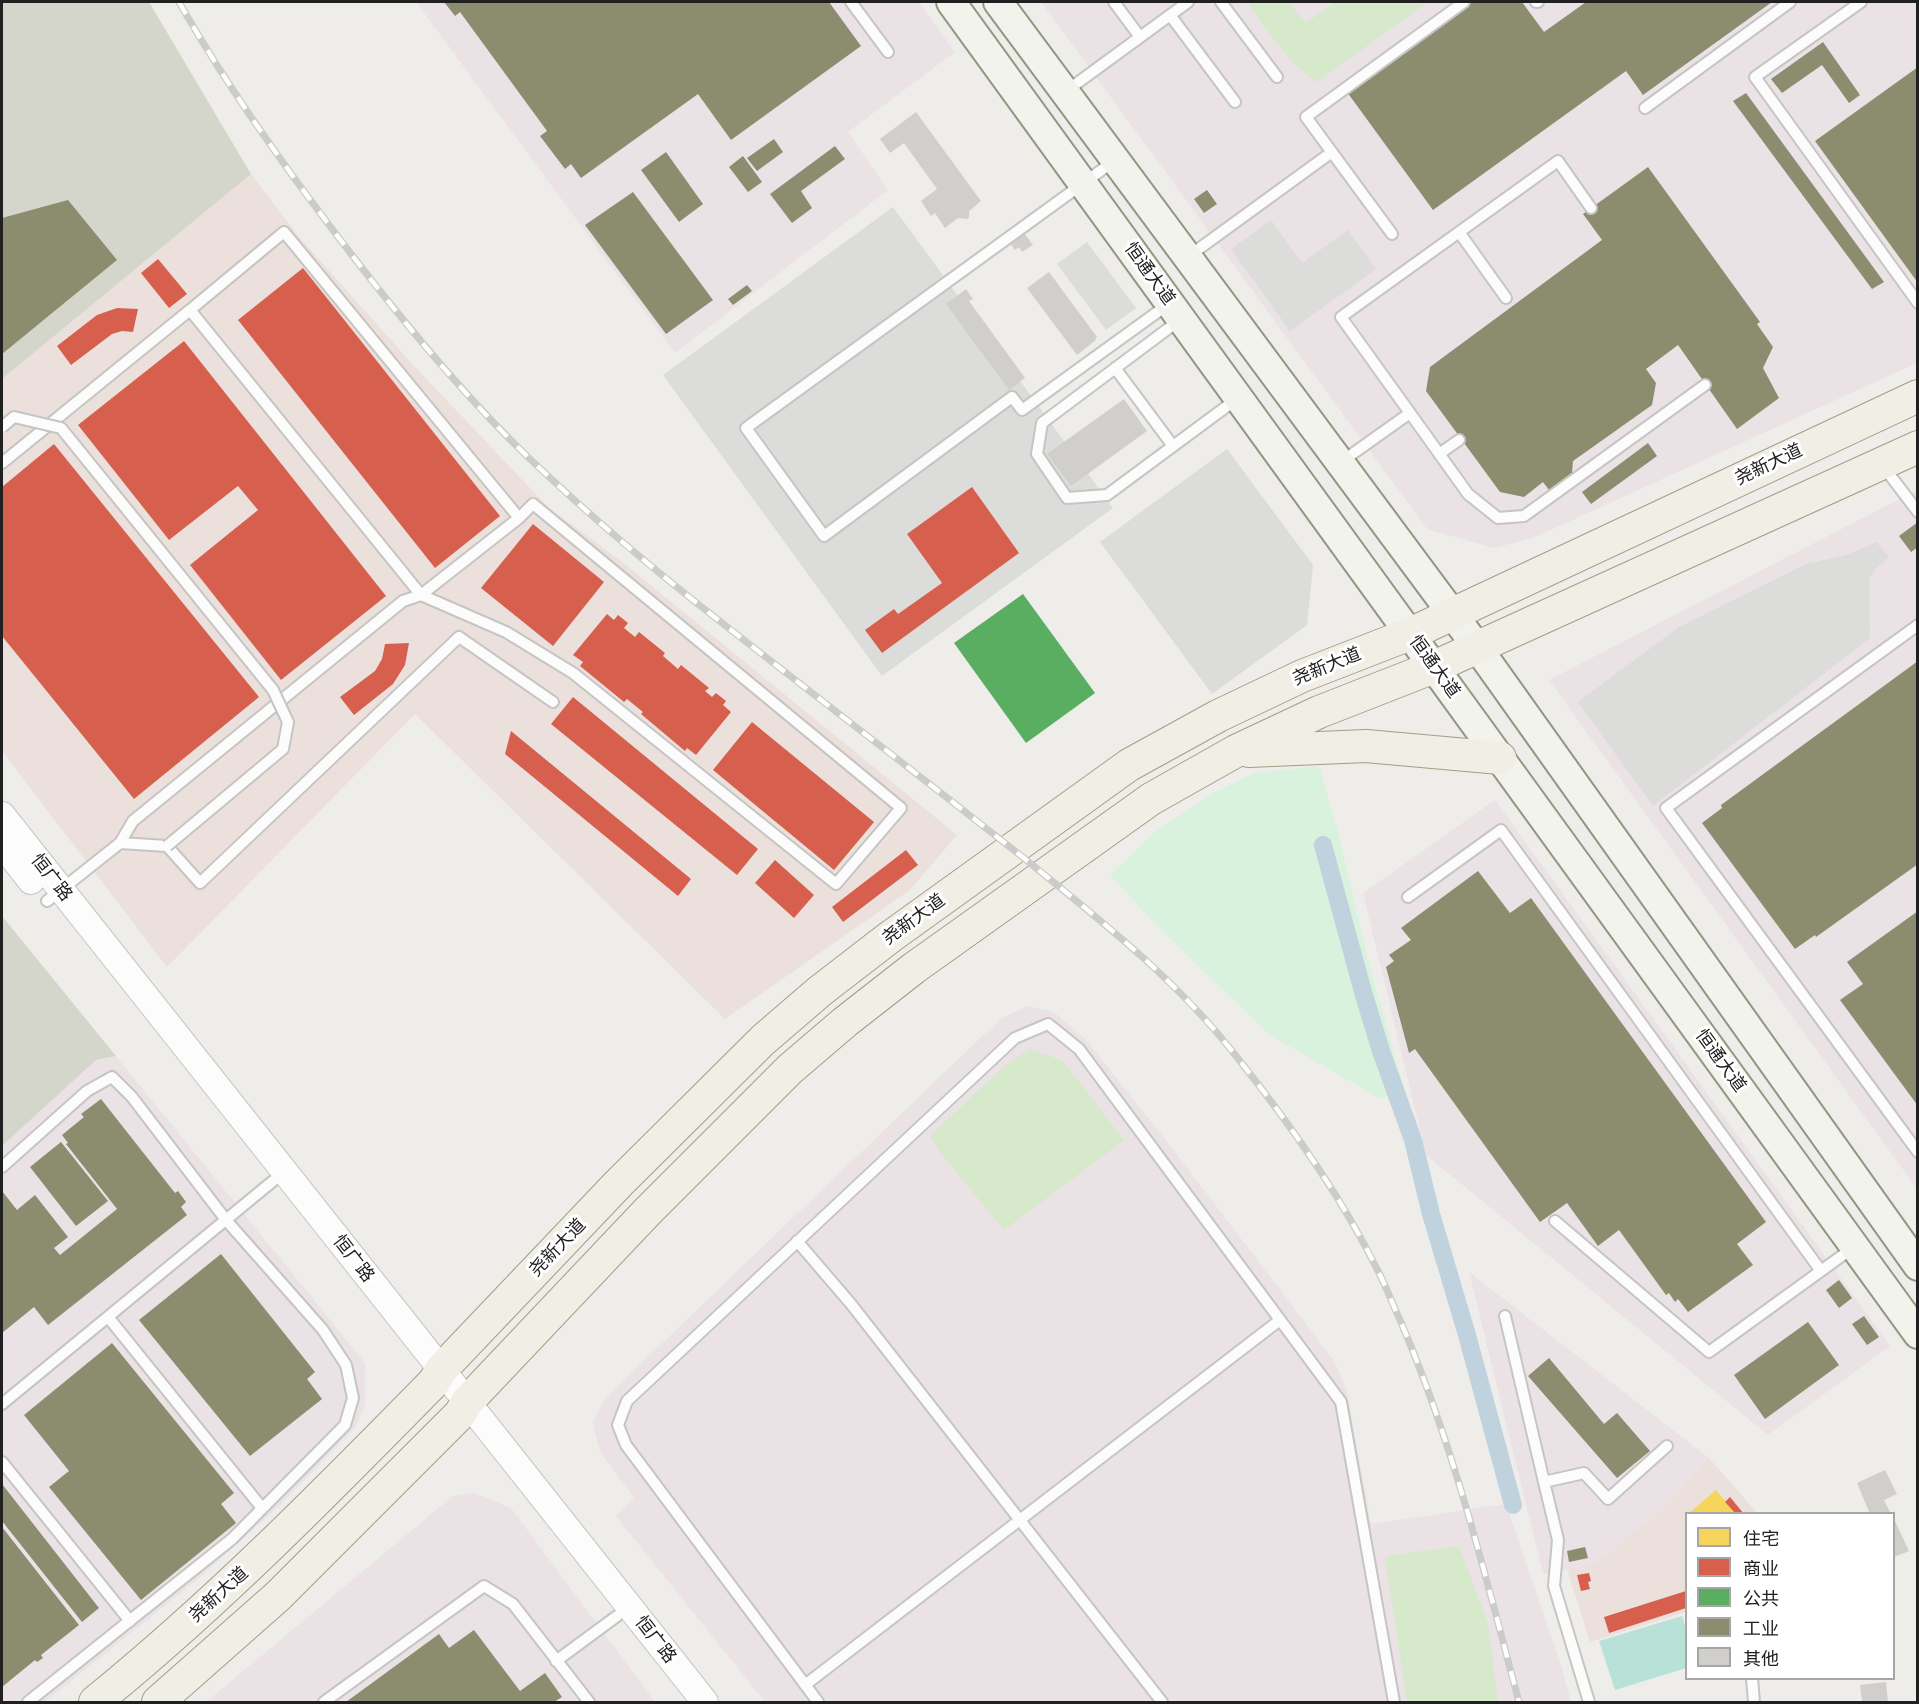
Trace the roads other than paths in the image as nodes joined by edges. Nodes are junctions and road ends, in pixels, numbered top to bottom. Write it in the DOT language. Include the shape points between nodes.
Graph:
graph roads {
  1 [pos="851,2"];
  2 [pos="951,2"];
  3 [pos="998,2"];
  4 [pos="1114,2"];
  5 [pos="1188,2"];
  6 [pos="1221,2"];
  7 [pos="1464,2"];
  8 [pos="1790,2"];
  9 [pos="1861,2"];
  10 [pos="1170,15"];
  11 [pos="1140,37"];
  12 [pos="888,52"];
  13 [pos="1277,77"];
  14 [pos="1064,92"];
  15 [pos="1235,102"];
  16 [pos="1645,108"];
  17 [pos="1332,152"];
  18 [pos="1115,160"];
  19 [pos="1083,183"];
  20 [pos="1591,208"];
  21 [pos="1459,232"];
  22 [pos="1392,234"];
  23 [pos="1186,258"];
  24 [pos="1506,298"];
  25 [pos="1917,303"];
  26 [pos="190,310"];
  27 [pos="1176,310"];
  28 [pos="1115,368"];
  29 [pos="1705,385"];
  30 [pos="1917,396"];
  31 [pos="1239,398"];
  32 [pos="1410,413"];
  33 [pos="2,427"];
  34 [pos="1459,440"];
  35 [pos="1173,446"];
  36 [pos="1917,447"];
  37 [pos="1439,454"];
  38 [pos="2,463"];
  39 [pos="1339,463"];
  40 [pos="1881,463"];
  41 [pos="1917,512"];
  42 [pos="519,518"];
  43 [pos="421,595"];
  44 [pos="1452,614"];
  45 [pos="1917,625"];
  46 [pos="1410,634"];
  47 [pos="1477,647"];
  48 [pos="1434,667"];
  49 [pos="553,702"];
  50 [pos="1236,751"];
  51 [pos="1500,758"];
  52 [pos="2,815"];
  53 [pos="120,843"];
  54 [pos="2,844"];
  55 [pos="167,846"];
  56 [pos="54,895"];
  57 [pos="1408,897"];
  58 [pos="1917,1152"];
  59 [pos="2,1167"];
  60 [pos="273,1181"];
  61 [pos="226,1220"];
  62 [pos="1555,1221"];
  63 [pos="797,1241"];
  64 [pos="1854,1247"];
  65 [pos="1917,1266"];
  66 [pos="1821,1271"];
  67 [pos="1505,1316"];
  68 [pos="108,1317"];
  69 [pos="1280,1320"];
  70 [pos="1917,1334"];
  71 [pos="438,1376"];
  72 [pos="2,1404"];
  73 [pos="464,1408"];
  74 [pos="1667,1446"];
  75 [pos="2,1462"];
  76 [pos="1544,1482"];
  77 [pos="262,1508"];
  78 [pos="1019,1520"];
  79 [pos="617,1616"];
  80 [pos="130,1621"];
  81 [pos="556,1660"];
  82 [pos="1752,1680"];
  83 [pos="805,1685"];
  84 [pos="163,1701"];
  85 [pos="28,1702"];
  86 [pos="95,1702"];
  87 [pos="324,1702"];
  88 [pos="589,1702"];
  89 [pos="685,1702"];
  90 [pos="705,1702"];
  91 [pos="818,1702"];
  92 [pos="1162,1702"];
  93 [pos="1394,1702"];
  94 [pos="1589,1702"];
  95 [pos="1754,1702"];
  1 -- 12 [label="lane"];
  2 -- 19 [label="main road, 恒通大道"];
  3 -- 14 [label="main road"];
  4 -- 11 [label="lane"];
  5 -- 10 [label="lane"];
  6 -- 13 [label="lane"];
  7 -- 17 [label="lane" via="1306,117"];
  8 -- 16 [label="lane"];
  9 -- 25 [label="lane" via="1755,77"];
  10 -- 11 [label="lane"];
  10 -- 15 [label="lane"];
  11 -- 14 [label="lane"];
  14 -- 18 [label="main road"];
  17 -- 22 [label="lane"];
  17 -- 23 [label="lane"];
  18 -- 19 [label="lane"];
  18 -- 23 [label="main road"];
  19 -- 27 [label="main road, 恒通大道"];
  19 -- 27 [label="lane" via="746,428 824,536 1012,398 1022,411"];
  20 -- 21 [label="lane" via="1558,161"];
  21 -- 24 [label="lane"];
  21 -- 32 [label="lane" via="1341,317"];
  23 -- 39 [label="main road"];
  26 -- 38 [label="lane"];
  26 -- 42 [label="lane" via="284,232"];
  26 -- 43 [label="lane"];
  27 -- 28 [label="lane"];
  27 -- 31 [label="main road, 恒通大道"];
  28 -- 35 [label="lane"];
  28 -- 35 [label="lane" via="1042,423 1037,454 1067,498 1107,495"];
  29 -- 37 [label="lane" via="1524,516 1498,518 1467,494"];
  30 -- 44 [label="main road, 尧新大道"];
  31 -- 35 [label="lane"];
  31 -- 46 [label="main road, 恒通大道"];
  32 -- 37 [label="lane"];
  32 -- 39 [label="lane"];
  33 -- 55 [label="lane, bridge" via="14,417 62,428 273,690 288,722 283,749"];
  34 -- 37 [label="lane"];
  36 -- 40 [label="main road"];
  39 -- 44 [label="main road"];
  40 -- 41 [label="lane"];
  40 -- 47 [label="main road"];
  42 -- 43 [label="lane"];
  42 -- 43 [label="lane" via="533,504 901,808 836,884 573,673 506,632"];
  43 -- 53 [label="lane" via="403,601 133,821"];
  44 -- 46 [label="main road, 尧新大道"];
  44 -- 47 [label="main road"];
  45 -- 58 [label="lane" via="1666,808"];
  46 -- 48 [label="main road, 恒通大道"];
  46 -- 71 [label="main road, 尧新大道" via="1302,676 1129,765 890,936 812,998 716,1085"];
  47 -- 48 [label="main road"];
  47 -- 65 [label="main road"];
  48 -- 50 [label="main road" via="1319,712"];
  48 -- 51 [label="main road, 恒通大道"];
  49 -- 55 [label="lane" via="459,637 200,883"];
  50 -- 51 [label="main road" via="1366,746"];
  50 -- 73 [label="main road" via="1151,799 914,968 845,1022 790,1069 648,1211"];
  51 -- 64 [label="main road, 恒通大道"];
  52 -- 56 [label="street, 恒广路"];
  53 -- 55 [label="lane"];
  53 -- 56 [label="lane"];
  54 -- 56 [label="street, 恒广路"];
  56 -- 60 [label="street, 恒广路"];
  56 -- 71 [label="street, 恒广路"];
  57 -- 66 [label="lane" via="1501,830"];
  59 -- 61 [label="lane" via="87,1091 112,1077 132,1097"];
  60 -- 61 [label="lane"];
  60 -- 71 [label="street, 恒广路"];
  61 -- 68 [label="lane"];
  61 -- 77 [label="lane" via="323,1330 346,1365 353,1398 345,1425"];
  62 -- 66 [label="lane" via="1709,1352"];
  63 -- 69 [label="lane" via="1015,1038 1048,1024 1079,1049"];
  63 -- 78 [label="lane" via="851,1304"];
  63 -- 83 [label="lane" via="627,1401 618,1425 626,1445"];
  64 -- 66 [label="lane"];
  64 -- 70 [label="main road, 恒通大道"];
  67 -- 76 [label="lane"];
  68 -- 72 [label="lane"];
  68 -- 77 [label="lane"];
  69 -- 78 [label="lane"];
  69 -- 93 [label="lane" via="1341,1402"];
  71 -- 73 [label="street, 恒广路"];
  71 -- 86 [label="main road, 尧新大道" via="250,1567"];
  73 -- 79 [label="street, 恒广路"];
  73 -- 84 [label="main road" via="278,1596"];
  73 -- 90 [label="street, 恒广路"];
  74 -- 76 [label="lane" via="1608,1499 1584,1473"];
  75 -- 80 [label="lane"];
  76 -- 94 [label="lane" via="1558,1540 1554,1586"];
  77 -- 80 [label="lane" via="232,1539"];
  78 -- 83 [label="lane"];
  78 -- 92 [label="lane"];
  79 -- 81 [label="lane"];
  79 -- 89 [label="street, 恒广路"];
  80 -- 85 [label="lane"];
  81 -- 87 [label="lane" via="513,1604 484,1586"];
  81 -- 88 [label="lane"];
  82 -- 95 [label="lane"];
  83 -- 91 [label="lane"];
}
